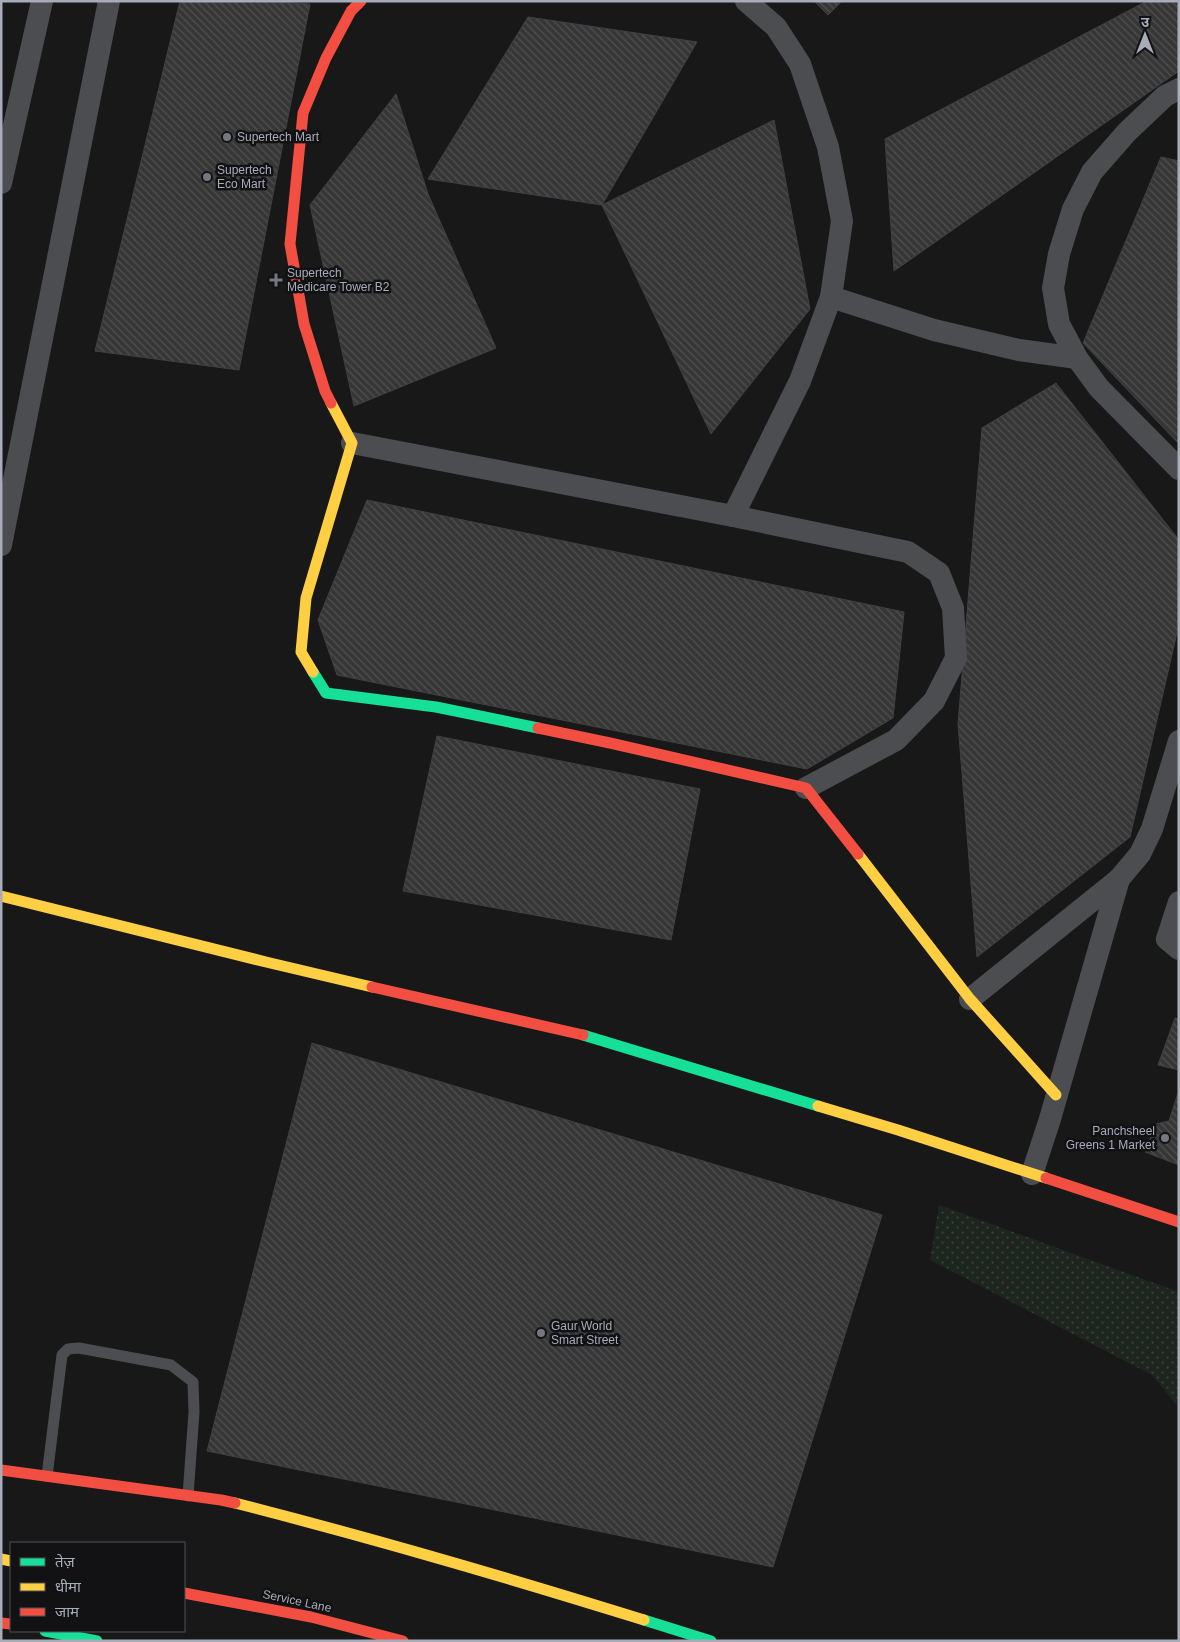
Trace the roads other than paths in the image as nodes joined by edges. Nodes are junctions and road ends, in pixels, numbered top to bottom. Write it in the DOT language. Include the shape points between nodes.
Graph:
graph roads {
  1 [pos="42,1"];
  2 [pos="109,1"];
  3 [pos="361,1"];
  4 [pos="746,1"];
  5 [pos="1174,95"];
  6 [pos="1,183"];
  7 [pos="831,296"];
  8 [pos="1077,358"];
  9 [pos="352,443"];
  10 [pos="1179,469"];
  11 [pos="733,516"];
  12 [pos="1,546"];
  13 [pos="1179,741"];
  14 [pos="806,788"];
  15 [pos="1119,879"];
  16 [pos="1,896"];
  17 [pos="1179,902"];
  18 [pos="1179,949"];
  19 [pos="970,998"];
  20 [pos="1056,1094"];
  21 [pos="1032,1174"];
  22 [pos="1179,1222"];
  23 [pos="1,1470"];
  24 [pos="47,1476"];
  25 [pos="188,1496"];
  26 [pos="185,1593"];
  27 [pos="50,1632"];
  28 [pos="97,1641"];
  29 [pos="403,1641"];
  30 [pos="712,1641"];
  1 -- 6 [label="street"];
  2 -- 12 [label="street"];
  3 -- 9 [label="street" via="351,11 326,58 303,113 290,244 304,324 325,390"];
  4 -- 7 [label="street" via="776,27 800,64 828,147 842,221"];
  5 -- 8 [label="street" via="1127,132 1092,172 1073,209 1059,254 1053,288 1059,324"];
  7 -- 8 [label="street" via="934,330 1019,350"];
  7 -- 11 [label="street" via="800,381"];
  8 -- 10 [label="street" via="1099,388"];
  9 -- 11 [label="street"];
  9 -- 14 [label="street" via="306,598 301,652 326,693 436,707"];
  11 -- 14 [label="street" via="908,552 939,573 953,608 956,658 934,701 896,740"];
  13 -- 15 [label="street" via="1152,829 1140,854"];
  14 -- 19 [label="street"];
  15 -- 19 [label="street"];
  15 -- 20 [label="street"];
  16 -- 21 [label="street" via="266,962 582,1035"];
  17 -- 18 [label="street" via="1167,939"];
  19 -- 20 [label="street"];
  20 -- 21 [label="street"];
  21 -- 22 [label="street"];
  23 -- 24 [label="street"];
  24 -- 25 [label="street"];
  24 -- 25 [label="lane" via="62,1355 68,1349 79,1348 170,1365 193,1382"];
  25 -- 30 [label="street" via="221,1500 293,1518"];
  26 -- 29 [label="street, Service Lane" via="311,1617"];
  27 -- 28 [label="street"];
}
